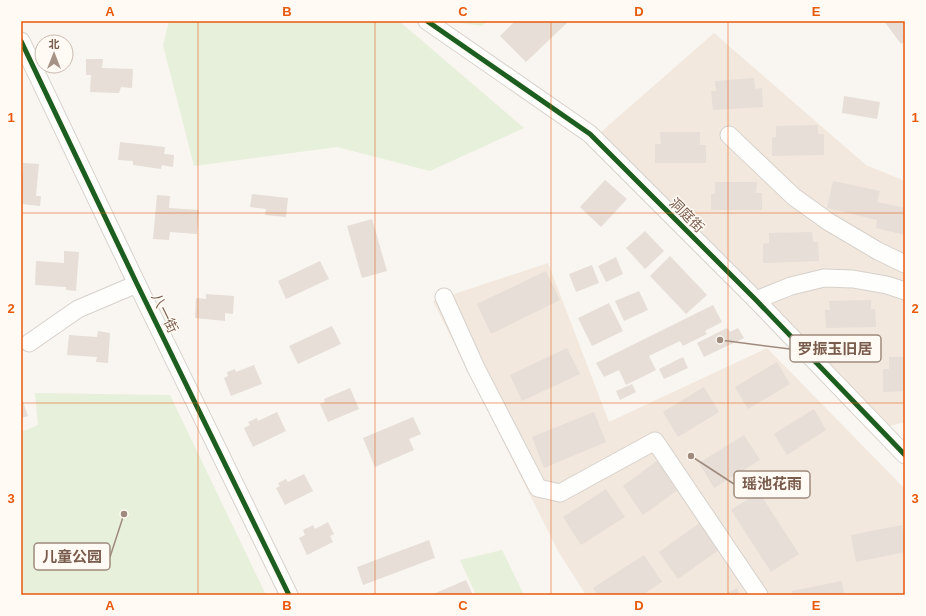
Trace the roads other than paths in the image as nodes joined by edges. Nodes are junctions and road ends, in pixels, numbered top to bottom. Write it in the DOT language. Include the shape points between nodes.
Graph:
graph roads {
  1 [pos="427,21"];
  2 [pos="22,46"];
  3 [pos="729,135"];
  4 [pos="905,264"];
  5 [pos="137,284"];
  6 [pos="905,291"];
  7 [pos="444,297"];
  8 [pos="756,300"];
  9 [pos="29,343"];
  10 [pos="905,456"];
  11 [pos="289,595"];
  12 [pos="759,595"];
  1 -- 8 [label="street, 洞庭街" via="590,134"];
  2 -- 5 [label="street, 八一街"];
  3 -- 4 [label="street" via="794,197 829,222"];
  5 -- 9 [label="street" via="78,309"];
  5 -- 11 [label="street, 八一街"];
  6 -- 8 [label="street" via="887,284 824,278 791,286"];
  7 -- 12 [label="street" via="476,368 538,488 560,493 655,441"];
  8 -- 10 [label="street, 洞庭街"];
}
